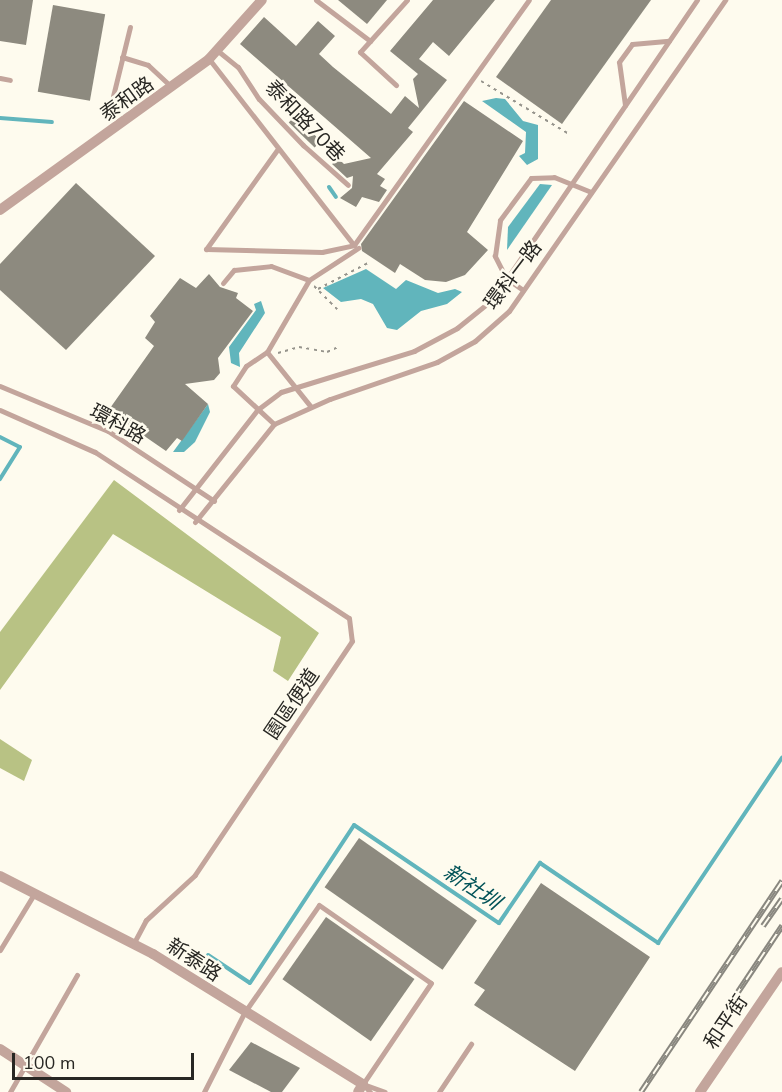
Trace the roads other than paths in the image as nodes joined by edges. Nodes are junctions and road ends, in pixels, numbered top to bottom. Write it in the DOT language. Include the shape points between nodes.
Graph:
graph roads {
  1 [pos="262,0"];
  2 [pos="316,0"];
  3 [pos="407,0"];
  4 [pos="529,0"];
  5 [pos="697,0"];
  6 [pos="725,0"];
  7 [pos="130,27"];
  8 [pos="370,41"];
  9 [pos="669,41"];
  10 [pos="218,51"];
  11 [pos="122,57"];
  12 [pos="209,59"];
  13 [pos="0,78"];
  14 [pos="10,80"];
  15 [pos="396,85"];
  16 [pos="173,88"];
  17 [pos="113,96"];
  18 [pos="625,105"];
  19 [pos="277,150"];
  20 [pos="572,181"];
  21 [pos="348,185"];
  22 [pos="591,192"];
  23 [pos="0,210"];
  24 [pos="356,247"];
  25 [pos="506,278"];
  26 [pos="309,280"];
  27 [pos="223,283"];
  28 [pos="523,291"];
  29 [pos="267,352"];
  30 [pos="0,386"];
  31 [pos="296,387"];
  32 [pos="311,407"];
  33 [pos="0,410"];
  34 [pos="257,410"];
  35 [pos="274,424"];
  36 [pos="196,489"];
  37 [pos="214,501"];
  38 [pos="179,510"];
  39 [pos="195,522"];
  40 [pos="0,876"];
  41 [pos="35,892"];
  42 [pos="133,944"];
  43 [pos="0,950"];
  44 [pos="782,972"];
  45 [pos="76,975"];
  46 [pos="244,1013"];
  47 [pos="471,1044"];
  48 [pos="0,1049"];
  49 [pos="24,1067"];
  50 [pos="364,1089"];
  51 [pos="10,1092"];
  52 [pos="66,1092"];
  53 [pos="204,1092"];
  54 [pos="385,1092"];
  55 [pos="439,1092"];
  56 [pos="700,1092"];
  1 -- 10 [label="street, 泰和路"];
  2 -- 8 [label="lane"];
  3 -- 8 [label="lane"];
  4 -- 24 [label="lane"];
  5 -- 9 [label="lane, 環科一路"];
  6 -- 22 [label="lane, 環科一路"];
  7 -- 11 [label="lane"];
  8 -- 15 [label="lane" via="360,52"];
  9 -- 18 [label="lane, 環科一路"];
  9 -- 18 [label="lane" via="632,44 619,62"];
  10 -- 12 [label="street, 泰和路"];
  10 -- 21 [label="lane, 泰和路70巷" via="238,67 259,99 303,145"];
  11 -- 16 [label="lane" via="148,65"];
  11 -- 17 [label="lane"];
  12 -- 16 [label="street, 泰和路"];
  12 -- 19 [label="lane"];
  13 -- 14 [label="lane"];
  16 -- 23 [label="street, 泰和路"];
  18 -- 20 [label="lane, 環科一路"];
  19 -- 24 [label="lane"];
  19 -- 24 [label="lane" via="206,249 322,252"];
  20 -- 22 [label="lane"];
  20 -- 25 [label="lane, 環科一路"];
  20 -- 25 [label="lane" via="531,178 500,220 495,256"];
  22 -- 28 [label="lane, 環科一路"];
  24 -- 26 [label="lane"];
  25 -- 28 [label="lane"];
  25 -- 31 [label="lane, 環科一路" via="493,300 414,351"];
  26 -- 27 [label="lane" via="271,266 234,270"];
  26 -- 29 [label="lane"];
  28 -- 32 [label="lane, 環科一路" via="509,311 475,341 437,362"];
  29 -- 31 [label="lane"];
  29 -- 34 [label="lane" via="246,366 233,386"];
  30 -- 36 [label="lane, 環科路" via="108,431"];
  31 -- 32 [label="lane"];
  31 -- 34 [label="lane, 環科一路"];
  32 -- 35 [label="lane, 環科一路"];
  33 -- 38 [label="lane, 環科路" via="95,452"];
  34 -- 35 [label="lane"];
  34 -- 36 [label="lane, 環科一路"];
  35 -- 37 [label="lane, 環科一路"];
  36 -- 37 [label="lane, 環科路"];
  36 -- 38 [label="lane, 環科一路"];
  37 -- 39 [label="lane, 環科一路"];
  38 -- 39 [label="lane, 環科路"];
  39 -- 42 [label="lane, 園區便道" via="349,618 352,642 195,875 146,920"];
  40 -- 41 [label="street, 新泰路"];
  41 -- 42 [label="street, 新泰路"];
  41 -- 43 [label="lane"];
  42 -- 46 [label="street, 新泰路"];
  44 -- 56 [label="street, 和平街"];
  45 -- 49 [label="lane"];
  46 -- 50 [label="street, 新泰路"];
  46 -- 50 [label="lane" via="319,905 431,983"];
  46 -- 53 [label="lane"];
  47 -- 55 [label="lane"];
  48 -- 49 [label="street"];
  49 -- 51 [label="lane"];
  49 -- 52 [label="street"];
  50 -- 54 [label="lane, 新泰路"];
}
